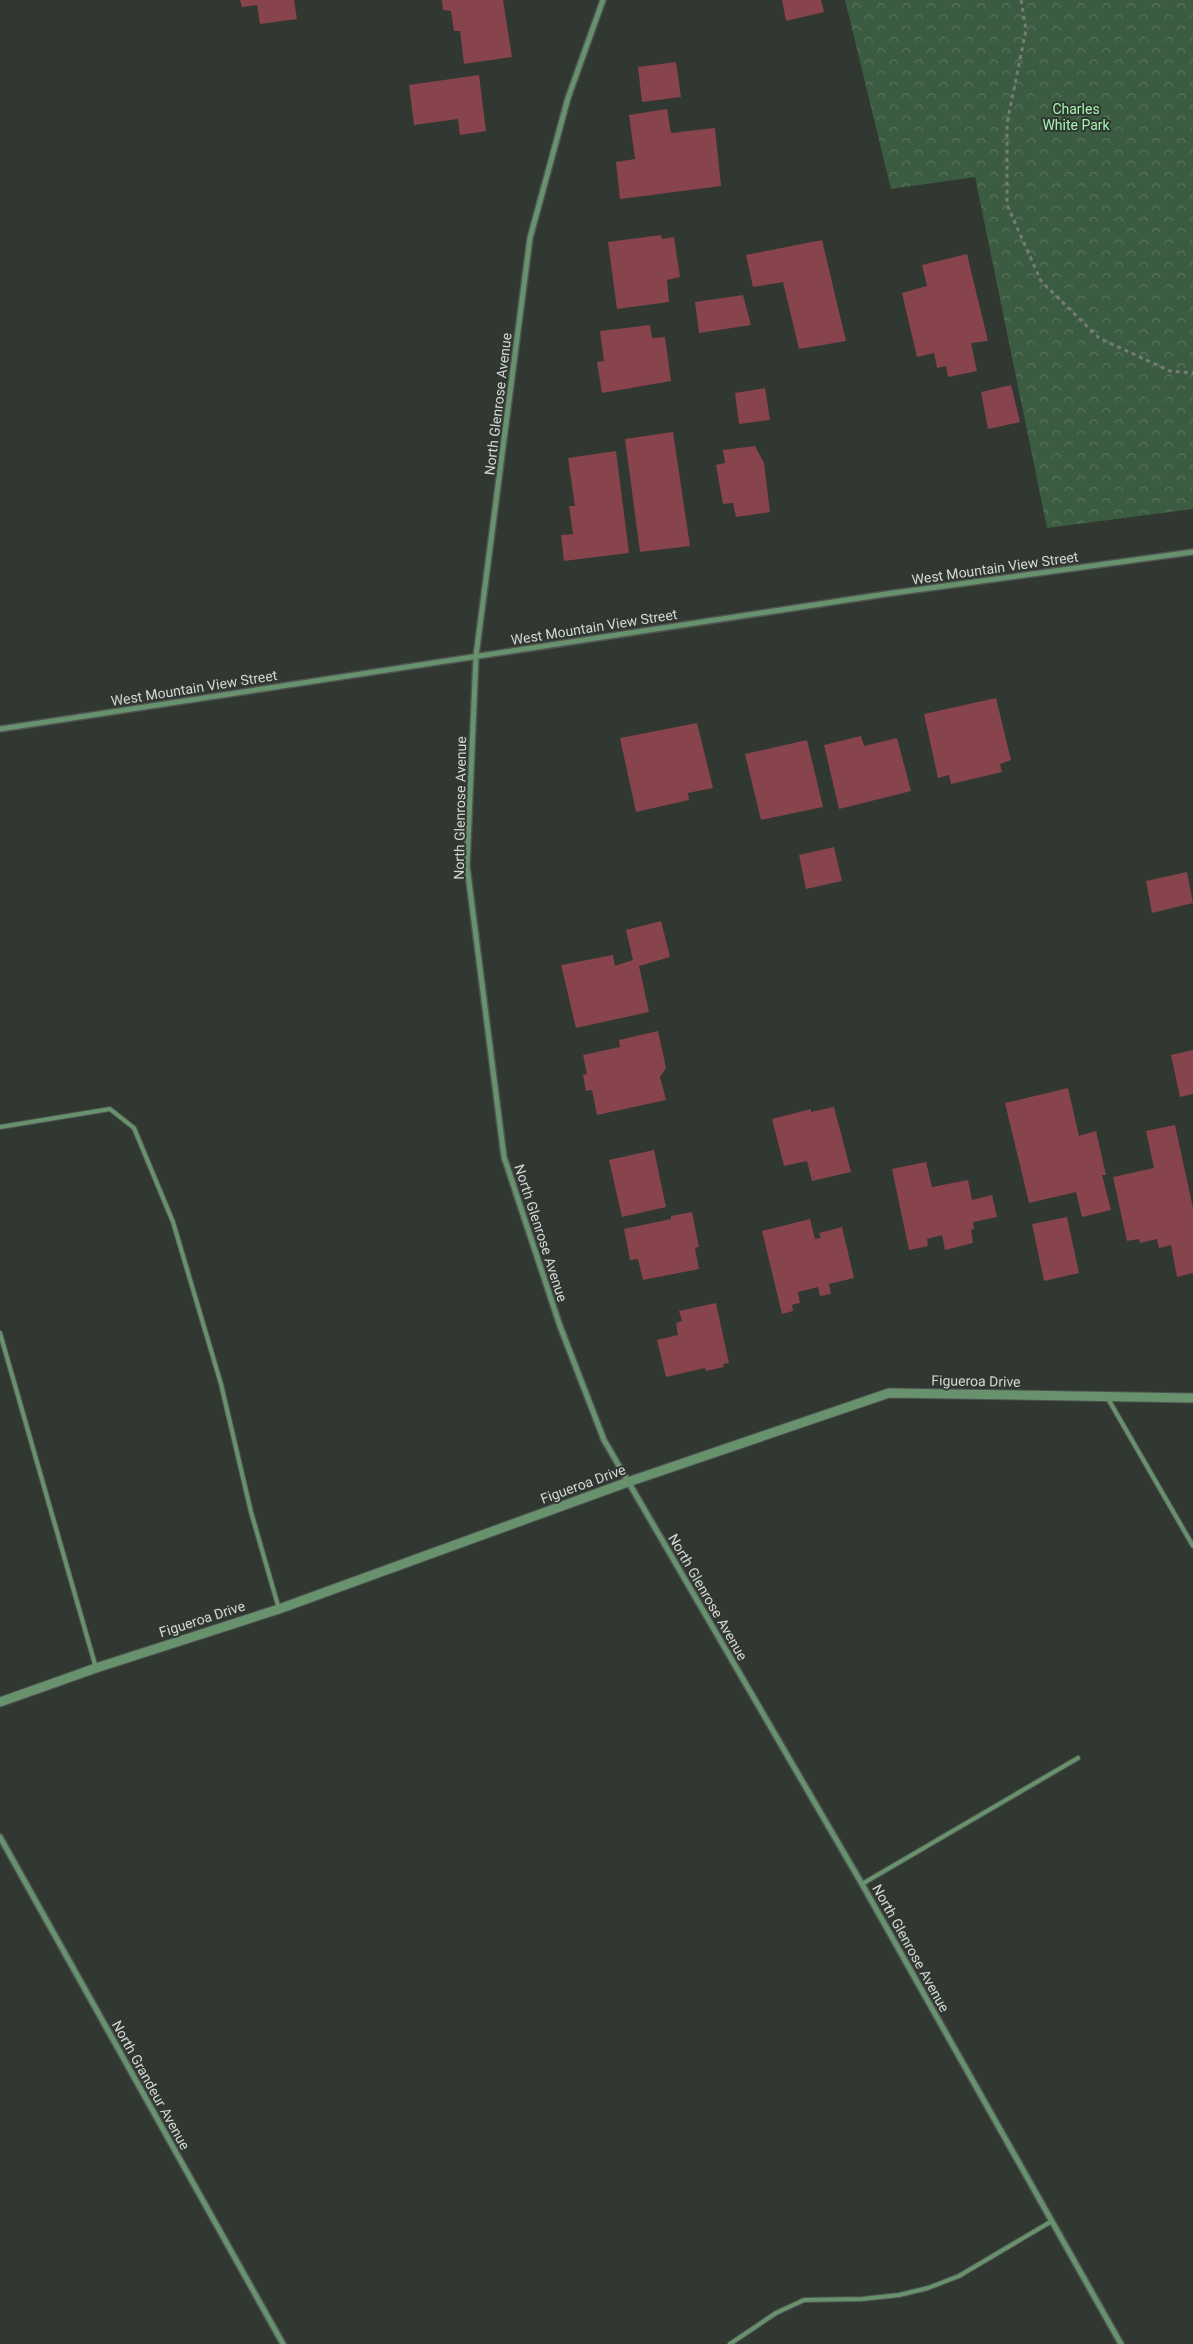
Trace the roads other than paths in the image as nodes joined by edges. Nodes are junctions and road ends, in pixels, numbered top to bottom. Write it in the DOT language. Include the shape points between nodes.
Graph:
graph roads {
  1 [pos="603,0"];
  2 [pos="1193,552"];
  3 [pos="476,656"];
  4 [pos="0,729"];
  5 [pos="0,1127"];
  6 [pos="0,1333"];
  7 [pos="1106,1397"];
  8 [pos="1193,1398"];
  9 [pos="628,1482"];
  10 [pos="1193,1546"];
  11 [pos="279,1609"];
  12 [pos="96,1668"];
  13 [pos="0,1702"];
  14 [pos="1078,1758"];
  15 [pos="0,1837"];
  16 [pos="862,1884"];
  17 [pos="1052,2221"];
  18 [pos="283,2344"];
  19 [pos="730,2344"];
  20 [pos="1121,2344"];
  1 -- 3 [label="street, North Glenrose Avenue" via="568,98 530,238"];
  2 -- 3 [label="street, West Mountain View Street" via="886,594"];
  3 -- 4 [label="street, West Mountain View Street"];
  3 -- 9 [label="street, North Glenrose Avenue" via="467,866 504,1157 560,1326 604,1440"];
  5 -- 11 [label="lane" via="110,1109 134,1128 173,1222 221,1384 251,1512"];
  6 -- 12 [label="lane"];
  7 -- 8 [label="street, Figueroa Drive"];
  7 -- 9 [label="street, Figueroa Drive" via="889,1393"];
  7 -- 10 [label="lane"];
  9 -- 11 [label="street, Figueroa Drive"];
  9 -- 16 [label="street, North Glenrose Avenue"];
  11 -- 12 [label="street, Figueroa Drive"];
  12 -- 13 [label="street, Figueroa Drive"];
  14 -- 16 [label="lane"];
  15 -- 18 [label="street, North Grandeur Avenue"];
  16 -- 17 [label="street, North Glenrose Avenue"];
  17 -- 19 [label="lane" via="959,2276 928,2288 862,2299 804,2300 776,2313"];
  17 -- 20 [label="street, North Glenrose Avenue"];
}
